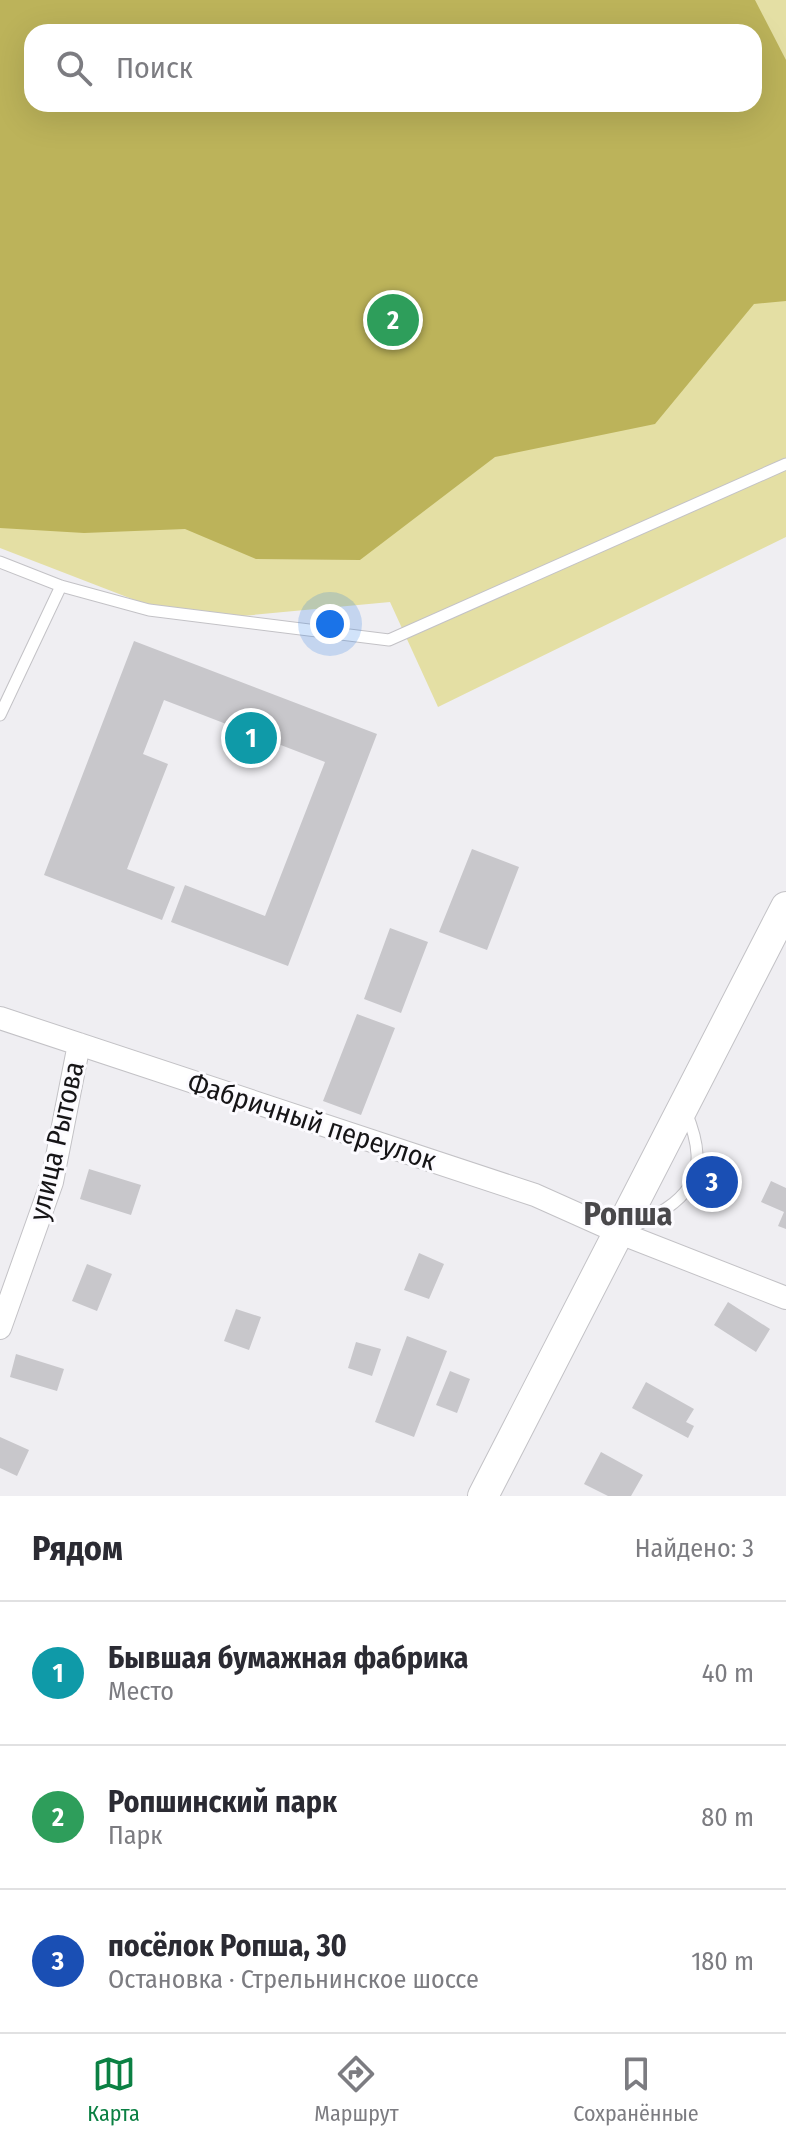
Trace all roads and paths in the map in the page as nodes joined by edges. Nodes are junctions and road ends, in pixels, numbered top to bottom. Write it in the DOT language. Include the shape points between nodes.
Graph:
graph roads {
  1 [pos="786,464"];
  2 [pos="0,562"];
  3 [pos="61,586"];
  4 [pos="0,715"];
  5 [pos="781,926"];
  6 [pos="0,1018"];
  7 [pos="79,1044"];
  8 [pos="684,1107"];
  9 [pos="620,1233"];
  10 [pos="786,1298"];
  11 [pos="0,1328"];
  12 [pos="483,1496"];
  1 -- 3 [label="lane" via="389,640 149,610"];
  2 -- 3 [label="lane"];
  3 -- 4 [label="lane"];
  5 -- 8 [label="main road"];
  6 -- 7 [label="street, Фабричный переулок"];
  7 -- 9 [label="street, Фабричный переулок" via="535,1195"];
  7 -- 11 [label="street, улица Рытова" via="52,1182"];
  8 -- 9 [label="main road"];
  8 -- 9 [label="lane" via="700,1160 693,1177 672,1207"];
  9 -- 10 [label="street, Фабричный переулок"];
  9 -- 12 [label="main road"];
}
